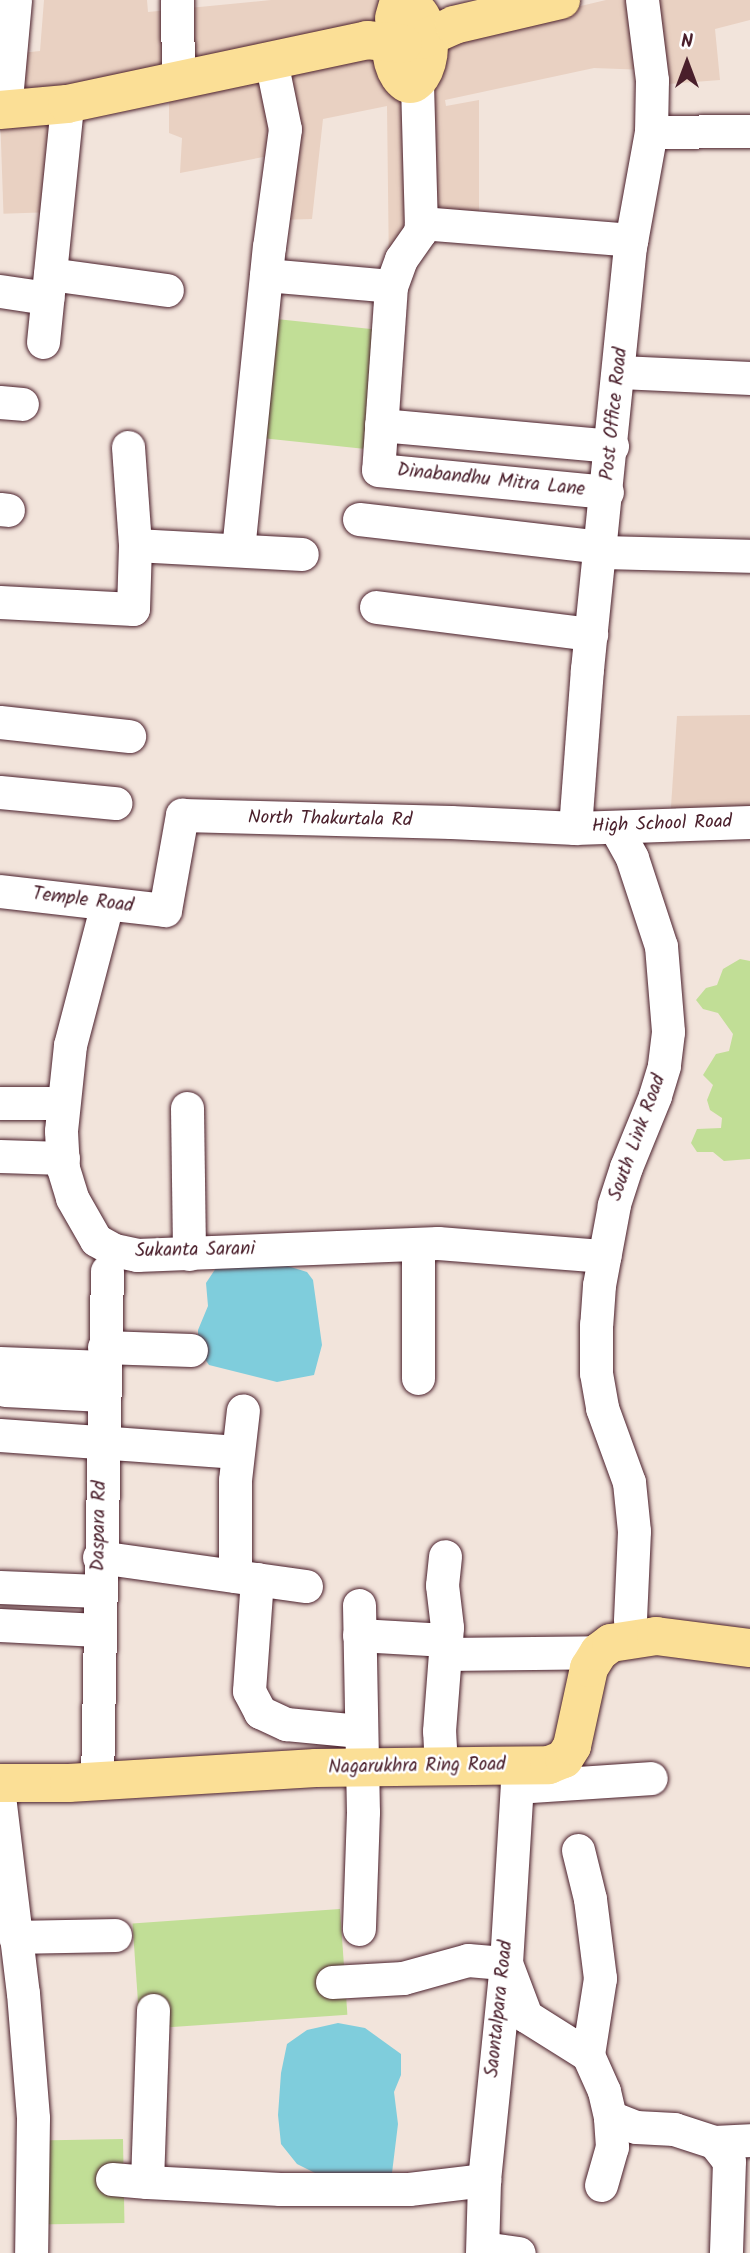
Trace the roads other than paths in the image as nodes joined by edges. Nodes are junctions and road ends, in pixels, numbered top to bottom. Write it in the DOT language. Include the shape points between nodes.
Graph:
graph roads {
  1 [pos="15,0"];
  2 [pos="177,0"];
  3 [pos="561,0"];
  4 [pos="642,0"];
  5 [pos="411,27"];
  6 [pos="271,61"];
  7 [pos="178,80"];
  8 [pos="67,104"];
  9 [pos="3,110"];
  10 [pos="750,131"];
  11 [pos="651,132"];
  12 [pos="421,223"];
  13 [pos="631,240"];
  14 [pos="266,275"];
  15 [pos="391,285"];
  16 [pos="48,286"];
  17 [pos="167,290"];
  18 [pos="0,291"];
  19 [pos="43,342"];
  20 [pos="620,372"];
  21 [pos="750,378"];
  22 [pos="382,425"];
  23 [pos="612,446"];
  24 [pos="128,447"];
  25 [pos="607,492"];
  26 [pos="359,519"];
  27 [pos="135,545"];
  28 [pos="600,550"];
  29 [pos="238,551"];
  30 [pos="302,554"];
  31 [pos="750,556"];
  32 [pos="0,602"];
  33 [pos="376,607"];
  34 [pos="591,634"];
  35 [pos="0,722"];
  36 [pos="129,736"];
  37 [pos="0,792"];
  38 [pos="115,803"];
  39 [pos="750,822"];
  40 [pos="615,827"];
  41 [pos="575,828"];
  42 [pos="0,891"];
  43 [pos="107,904"];
  44 [pos="165,911"];
  45 [pos="0,1103"];
  46 [pos="62,1103"];
  47 [pos="187,1108"];
  48 [pos="0,1156"];
  49 [pos="62,1158"];
  50 [pos="96,1240"];
  51 [pos="418,1244"];
  52 [pos="189,1254"];
  53 [pos="137,1255"];
  54 [pos="604,1256"];
  55 [pos="107,1271"];
  56 [pos="191,1350"];
  57 [pos="104,1370"];
  58 [pos="3,1376"];
  59 [pos="418,1378"];
  60 [pos="243,1410"];
  61 [pos="0,1435"];
  62 [pos="101,1442"];
  63 [pos="237,1451"];
  64 [pos="445,1556"];
  65 [pos="99,1557"];
  66 [pos="246,1578"];
  67 [pos="306,1586"];
  68 [pos="0,1587"];
  69 [pos="99,1591"];
  70 [pos="0,1625"];
  71 [pos="98,1630"];
  72 [pos="624,1638"];
  73 [pos="446,1647"];
  74 [pos="750,1648"];
  75 [pos="360,1749"];
  76 [pos="441,1767"];
  77 [pos="517,1776"];
  78 [pos="651,1778"];
  79 [pos="97,1781"];
  80 [pos="0,1783"];
  81 [pos="0,1804"];
  82 [pos="578,1850"];
  83 [pos="359,1929"];
  84 [pos="116,1935"];
  85 [pos="15,1937"];
  86 [pos="506,1963"];
  87 [pos="332,1982"];
  88 [pos="12,2006"];
  89 [pos="153,2010"];
  90 [pos="588,2054"];
  91 [pos="610,2117"];
  92 [pos="750,2140"];
  93 [pos="714,2142"];
  94 [pos="112,2179"];
  95 [pos="484,2180"];
  96 [pos="147,2182"];
  97 [pos="601,2185"];
  98 [pos="482,2250"];
  99 [pos="31,2253"];
  100 [pos="519,2253"];
  101 [pos="726,2253"];
  1 -- 9 [label="street"];
  2 -- 7 [label="street"];
  3 -- 5 [label="main road"];
  4 -- 11 [label="street, Post Office Road" via="652,80"];
  5 -- 6 [label="main road"];
  5 -- 12 [label="street"];
  6 -- 7 [label="main road"];
  6 -- 14 [label="street" via="285,129"];
  7 -- 8 [label="main road"];
  8 -- 9 [label="main road"];
  8 -- 16 [label="street"];
  10 -- 11 [label="street"];
  11 -- 13 [label="street, Post Office Road"];
  12 -- 13 [label="street"];
  12 -- 15 [label="street, Dinabandhu Mitra Lane"];
  13 -- 20 [label="street, Post Office Road"];
  14 -- 15 [label="street"];
  14 -- 29 [label="street"];
  15 -- 22 [label="street, Dinabandhu Mitra Lane"];
  16 -- 17 [label="street"];
  16 -- 18 [label="street"];
  16 -- 19 [label="street"];
  20 -- 21 [label="street"];
  20 -- 23 [label="street, Post Office Road"];
  22 -- 23 [label="street"];
  22 -- 25 [label="street, Dinabandhu Mitra Lane" via="378,470"];
  23 -- 25 [label="street, Post Office Road"];
  24 -- 27 [label="street"];
  25 -- 28 [label="street, Post Office Road"];
  26 -- 28 [label="street"];
  27 -- 29 [label="street"];
  27 -- 32 [label="street" via="133,610"];
  28 -- 31 [label="street"];
  28 -- 34 [label="street, Post Office Road"];
  29 -- 30 [label="street"];
  33 -- 34 [label="street"];
  34 -- 41 [label="street, Post Office Road"];
  35 -- 36 [label="street"];
  37 -- 38 [label="street"];
  39 -- 40 [label="street, High School Road"];
  40 -- 41 [label="street, High School Road"];
  40 -- 54 [label="street, South Link Road" via="632,859 661,946 668,1032 664,1066 625,1167"];
  41 -- 44 [label="street, North Thakurtala Rd" via="182,816"];
  42 -- 43 [label="street, Temple Road"];
  43 -- 44 [label="street, Temple Road"];
  43 -- 46 [label="street" via="70,1045"];
  45 -- 46 [label="street"];
  46 -- 49 [label="street"];
  47 -- 52 [label="street"];
  48 -- 49 [label="street"];
  49 -- 50 [label="street" via="72,1198"];
  50 -- 53 [label="street, Sukanta Sarani"];
  50 -- 55 [label="street"];
  51 -- 52 [label="street, Sukanta Sarani"];
  51 -- 54 [label="street, Sukanta Sarani"];
  51 -- 59 [label="street"];
  52 -- 53 [label="street, Sukanta Sarani"];
  53 -- 55 [label="street" via="122,1257"];
  54 -- 72 [label="street, South Link Road" via="596,1373 602,1408 629,1482 634,1531"];
  55 -- 57 [label="street, Daspara Rd"];
  56 -- 57 [label="street"];
  57 -- 58 [label="street"];
  57 -- 62 [label="street, Daspara Rd"];
  60 -- 63 [label="street"];
  61 -- 62 [label="street"];
  62 -- 63 [label="street"];
  62 -- 65 [label="street, Daspara Rd"];
  63 -- 66 [label="street"];
  64 -- 73 [label="street"];
  65 -- 66 [label="street"];
  65 -- 69 [label="street, Daspara Rd"];
  66 -- 67 [label="street"];
  66 -- 75 [label="street" via="249,1691 260,1712"];
  68 -- 69 [label="street"];
  69 -- 71 [label="street, Daspara Rd"];
  70 -- 71 [label="street"];
  71 -- 79 [label="street, Daspara Rd"];
  72 -- 73 [label="street"];
  72 -- 74 [label="main road"];
  72 -- 77 [label="main road, Nagarukhra Ring Road" via="589,1668 572,1746 564,1759"];
  73 -- 75 [label="street" via="359,1620"];
  73 -- 76 [label="street"];
  75 -- 76 [label="main road, Nagarukhra Ring Road"];
  75 -- 79 [label="main road, Nagarukhra Ring Road"];
  75 -- 83 [label="street" via="363,1853"];
  76 -- 77 [label="main road, Nagarukhra Ring Road"];
  77 -- 78 [label="street"];
  77 -- 86 [label="street, Saontalpara Road"];
  79 -- 80 [label="main road, Nagarukhra Ring Road"];
  81 -- 85 [label="street"];
  82 -- 90 [label="street" via="590,1899 600,1978"];
  84 -- 85 [label="street"];
  85 -- 88 [label="street"];
  86 -- 87 [label="street" via="468,1960 403,1978"];
  86 -- 90 [label="street" via="526,2016"];
  86 -- 95 [label="street, Saontalpara Road"];
  88 -- 99 [label="street" via="33,2118"];
  89 -- 96 [label="street"];
  90 -- 91 [label="street"];
  91 -- 93 [label="street" via="636,2127 674,2129"];
  91 -- 97 [label="street" via="612,2147"];
  92 -- 93 [label="street"];
  93 -- 101 [label="street" via="729,2161"];
  94 -- 96 [label="street"];
  95 -- 96 [label="street" via="409,2189"];
  95 -- 98 [label="street, Saontalpara Road"];
  98 -- 100 [label="street"];
}
